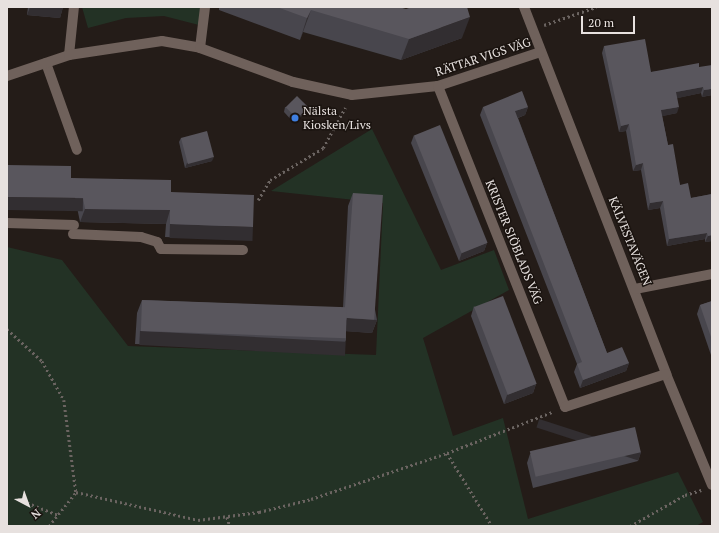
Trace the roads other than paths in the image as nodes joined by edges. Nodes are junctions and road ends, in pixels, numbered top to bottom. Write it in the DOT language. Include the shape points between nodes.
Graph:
graph roads {
  1 [pos="74,7"];
  2 [pos="205,7"];
  3 [pos="524,7"];
  4 [pos="200,48"];
  5 [pos="541,52"];
  6 [pos="69,55"];
  7 [pos="46,63"];
  8 [pos="7,76"];
  9 [pos="438,86"];
  10 [pos="77,150"];
  11 [pos="7,223"];
  12 [pos="243,250"];
  13 [pos="712,274"];
  14 [pos="635,289"];
  15 [pos="666,374"];
  16 [pos="709,487"];
  1 -- 6 [label="street"];
  2 -- 4 [label="street"];
  3 -- 5 [label="street, KÄLVESTAVÄGEN"];
  4 -- 6 [label="street, RÄTTAR VIGS VÄG" via="162,41"];
  4 -- 9 [label="street, RÄTTAR VIGS VÄG" via="294,82 352,95"];
  5 -- 9 [label="street, RÄTTAR VIGS VÄG"];
  5 -- 14 [label="street, KÄLVESTAVÄGEN"];
  6 -- 7 [label="street, RÄTTAR VIGS VÄG"];
  7 -- 8 [label="street, RÄTTAR VIGS VÄG"];
  7 -- 10 [label="street"];
  9 -- 15 [label="street, KRISTER SIÖBLADS VÄG" via="565,407"];
  11 -- 12 [label="street" via="141,237 157,242 161,249"];
  13 -- 14 [label="street"];
  14 -- 15 [label="street, KÄLVESTAVÄGEN"];
  15 -- 16 [label="street, KÄLVESTAVÄGEN"];
}
